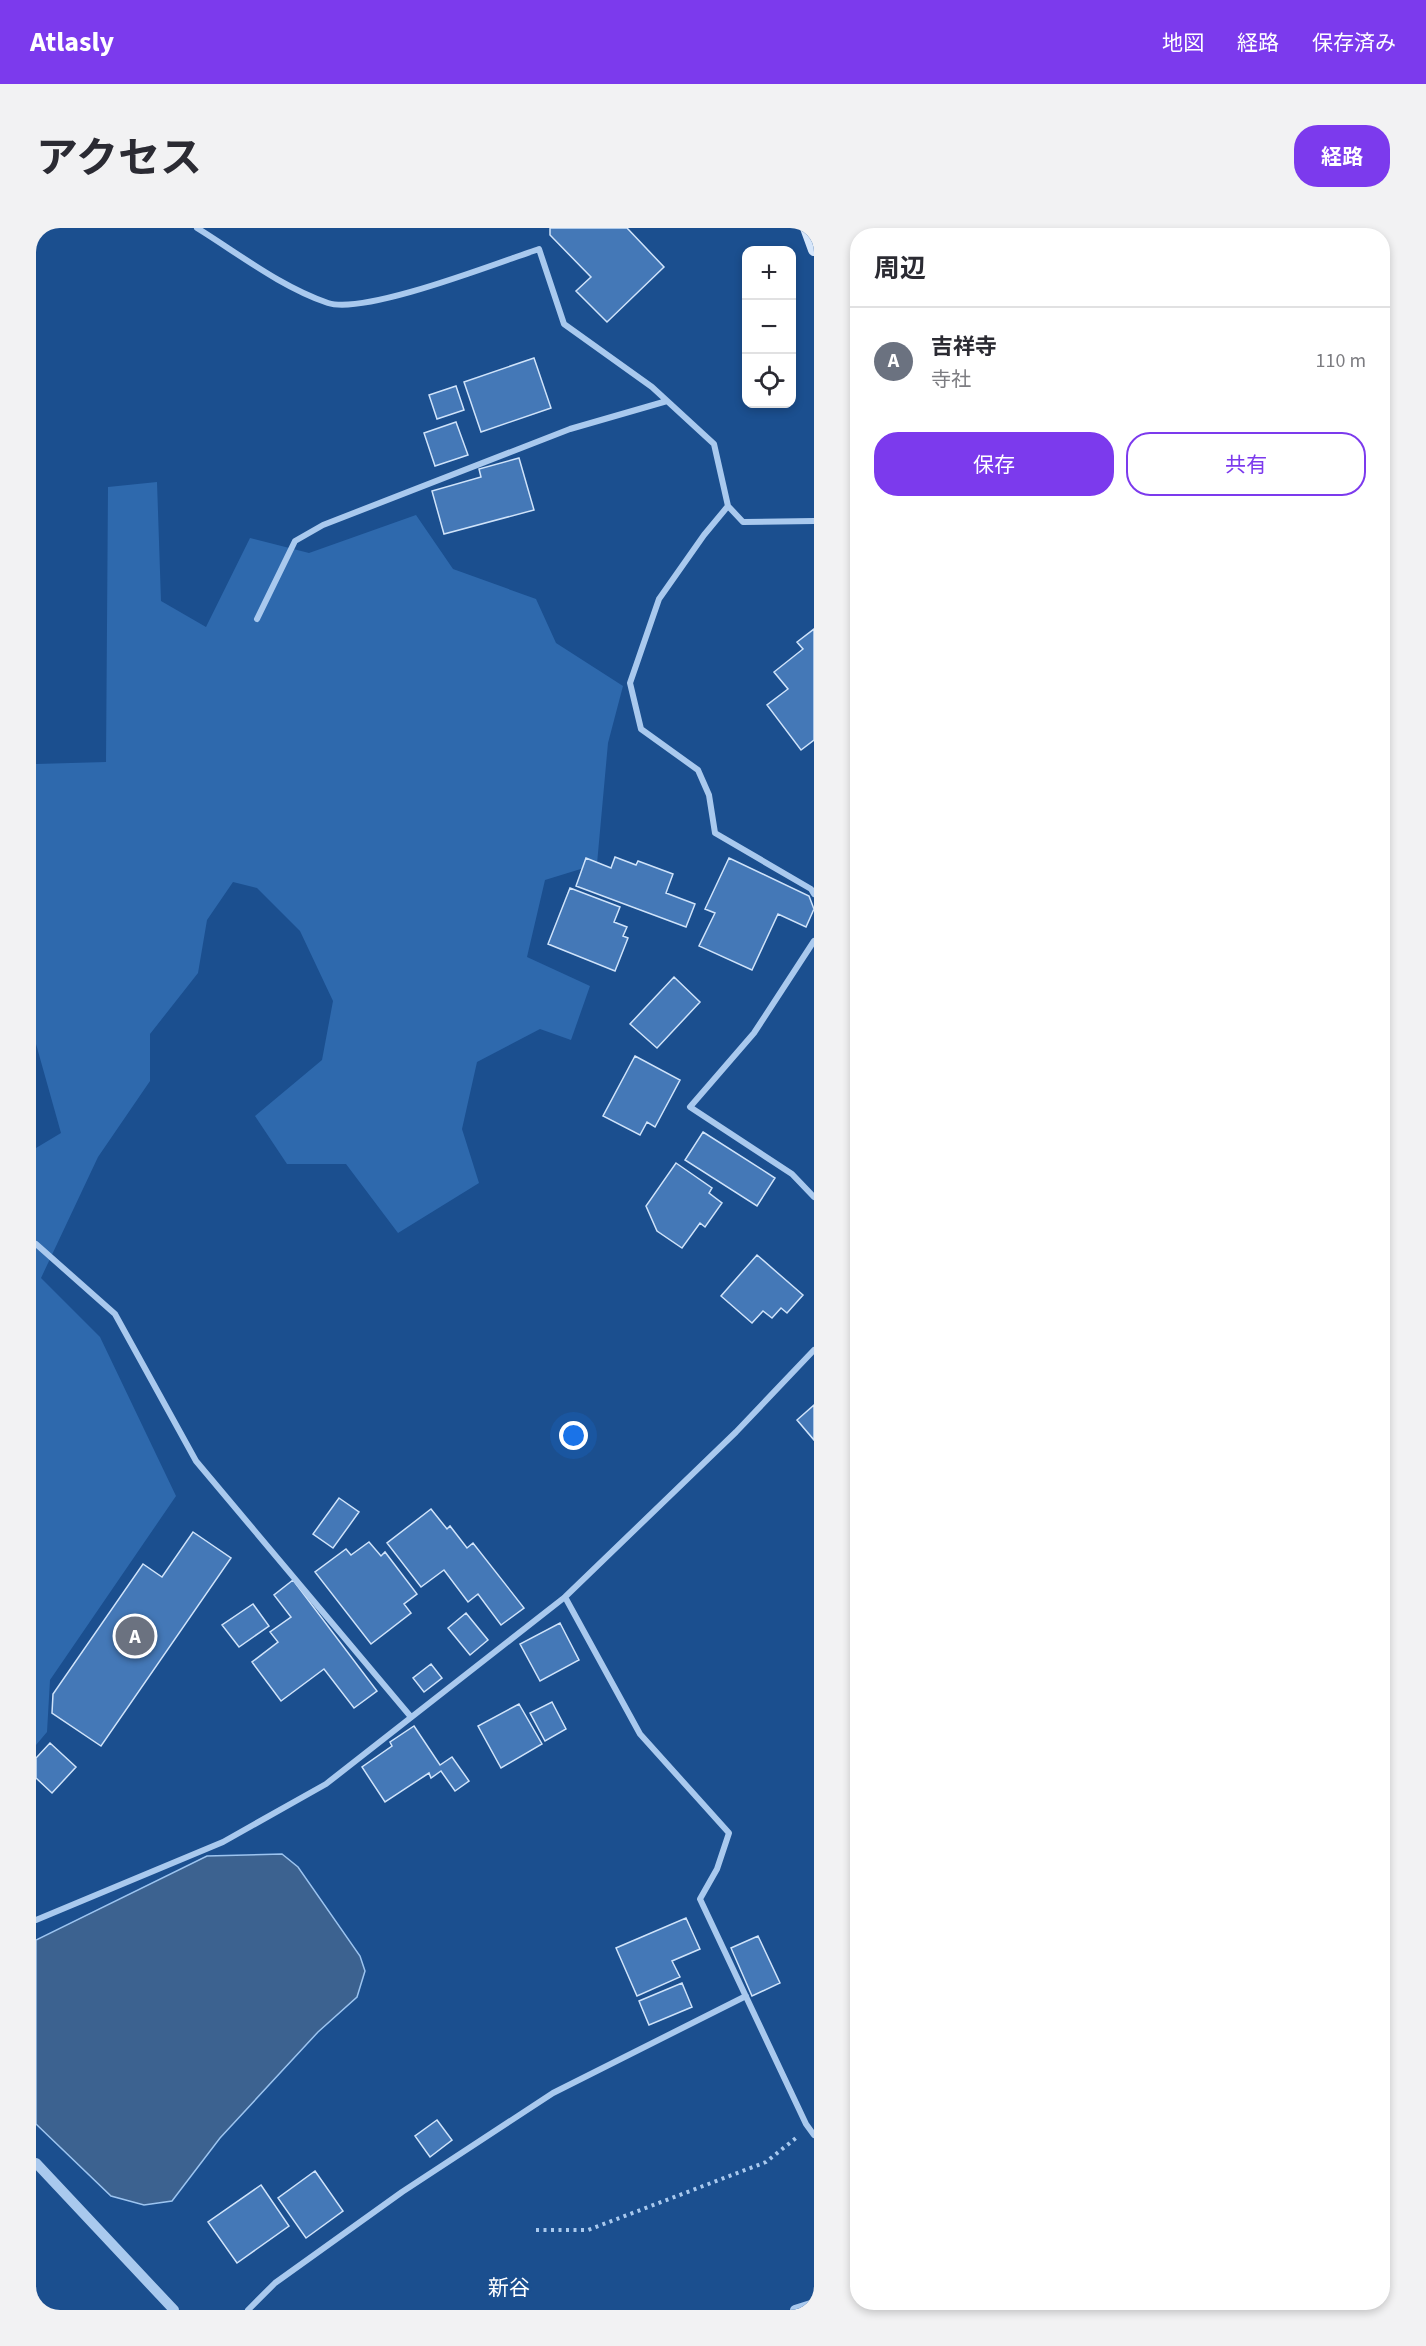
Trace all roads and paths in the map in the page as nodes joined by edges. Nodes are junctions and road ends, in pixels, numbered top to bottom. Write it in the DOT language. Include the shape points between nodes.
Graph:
graph roads {
  1 [pos="197,228"];
  2 [pos="806,228"];
  3 [pos="814,250"];
  4 [pos="667,401"];
  5 [pos="728,506"];
  6 [pos="814,521"];
  7 [pos="257,619"];
  8 [pos="814,894"];
  9 [pos="814,941"];
  10 [pos="814,1197"];
  11 [pos="36,1244"];
  12 [pos="814,1350"];
  13 [pos="565,1597"];
  14 [pos="411,1717"];
  15 [pos="36,1920"];
  16 [pos="746,1996"];
  17 [pos="809,2127"];
  18 [pos="814,2134"];
  19 [pos="36,2163"];
  20 [pos="536,2230"];
  21 [pos="814,2304"];
  22 [pos="174,2310"];
  23 [pos="248,2310"];
  24 [pos="795,2310"];
  1 -- 4 [label="street" via="292,287 330,304 372,303 539,249 564,324"];
  2 -- 3 [label="main road"];
  4 -- 5 [label="street" via="714,444"];
  4 -- 7 [label="street" via="570,429 322,525 295,542"];
  5 -- 6 [label="street" via="743,522"];
  5 -- 8 [label="street" via="659,599 630,683 640,729 698,770 709,795 715,833"];
  9 -- 10 [label="street" via="754,1033 690,1107 792,1174"];
  11 -- 14 [label="street" via="115,1314 196,1461"];
  12 -- 13 [label="street" via="736,1432"];
  13 -- 14 [label="street"];
  13 -- 16 [label="street" via="640,1734 729,1833 717,1869 700,1899"];
  14 -- 15 [label="street" via="326,1784 223,1842"];
  16 -- 17 [label="street"];
  16 -- 23 [label="street" via="553,2093 392,2199 275,2283"];
  17 -- 18 [label="street"];
  17 -- 20 [label="path" via="766,2162 588,2230"];
  19 -- 22 [label="street"];
  21 -- 24 [label="street"];
}
